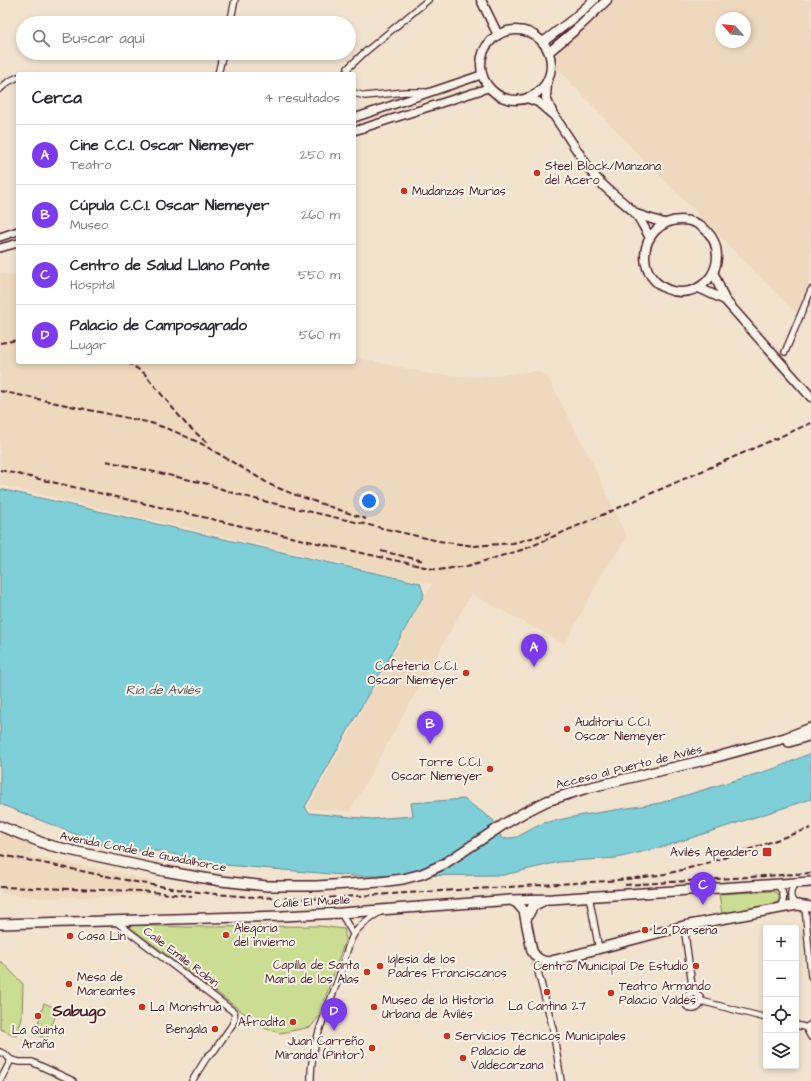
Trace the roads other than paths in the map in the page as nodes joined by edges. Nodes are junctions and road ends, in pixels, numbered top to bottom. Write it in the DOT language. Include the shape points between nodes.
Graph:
graph roads {
  1 [pos="235,0"];
  2 [pos="428,0"];
  3 [pos="594,0"];
  4 [pos="607,0"];
  5 [pos="482,2"];
  6 [pos="232,16"];
  7 [pos="498,35"];
  8 [pos="543,42"];
  9 [pos="550,52"];
  10 [pos="221,60"];
  11 [pos="356,60"];
  12 [pos="356,60"];
  13 [pos="218,72"];
  14 [pos="347,72"];
  15 [pos="481,75"];
  16 [pos="16,78"];
  17 [pos="547,81"];
  18 [pos="488,88"];
  19 [pos="0,89"];
  20 [pos="430,92"];
  21 [pos="356,94"];
  22 [pos="527,98"];
  23 [pos="553,114"];
  24 [pos="356,117"];
  25 [pos="356,130"];
  26 [pos="636,214"];
  27 [pos="664,224"];
  28 [pos="16,232"];
  29 [pos="0,237"];
  30 [pos="650,238"];
  31 [pos="16,244"];
  32 [pos="0,248"];
  33 [pos="714,274"];
  34 [pos="699,288"];
  35 [pos="811,290"];
  36 [pos="725,300"];
  37 [pos="785,352"];
  38 [pos="811,397"];
  39 [pos="811,728"];
  40 [pos="811,735"];
  41 [pos="713,758"];
  42 [pos="0,826"];
  43 [pos="380,882"];
  44 [pos="811,882"];
  45 [pos="795,883"];
  46 [pos="777,884"];
  47 [pos="589,896"];
  48 [pos="552,899"];
  49 [pos="511,900"];
  50 [pos="804,906"];
  51 [pos="779,908"];
  52 [pos="385,909"];
  53 [pos="341,913"];
  54 [pos="526,919"];
  55 [pos="115,921"];
  56 [pos="0,924"];
  57 [pos="684,926"];
  58 [pos="353,934"];
  59 [pos="599,949"];
  60 [pos="538,959"];
  61 [pos="811,976"];
  62 [pos="693,993"];
  63 [pos="701,1001"];
  64 [pos="763,1017"];
  65 [pos="799,1025"];
  66 [pos="809,1026"];
  67 [pos="811,1037"];
  68 [pos="0,1052"];
  69 [pos="11,1060"];
  70 [pos="0,1080"];
  71 [pos="73,1081"];
  72 [pos="192,1081"];
  73 [pos="311,1081"];
  74 [pos="561,1081"];
  1 -- 6 [label="street"];
  2 -- 12 [label="street"];
  3 -- 8 [label="main road"];
  4 -- 9 [label="main road"];
  5 -- 7 [label="main road"];
  7 -- 8 [label="main road" via="517,30 535,36"];
  7 -- 15 [label="main road" via="489,43 483,54"];
  8 -- 9 [label="main road"];
  9 -- 17 [label="main road" via="551,68"];
  10 -- 13 [label="street"];
  11 -- 14 [label="street"];
  15 -- 18 [label="main road"];
  15 -- 20 [label="street"];
  16 -- 19 [label="street"];
  17 -- 22 [label="main road" via="538,93"];
  17 -- 23 [label="main road" via="546,98"];
  18 -- 22 [label="main road" via="510,100"];
  18 -- 25 [label="street"];
  20 -- 21 [label="street" via="365,96"];
  20 -- 24 [label="street"];
  22 -- 23 [label="main road" via="538,102"];
  23 -- 26 [label="main road" via="596,179"];
  26 -- 27 [label="main road"];
  26 -- 30 [label="main road"];
  27 -- 30 [label="main road" via="655,230"];
  27 -- 33 [label="main road" via="675,220 693,221 711,234 718,257"];
  28 -- 29 [label="street"];
  30 -- 34 [label="main road" via="645,250 646,265 657,283 675,292 688,292"];
  31 -- 32 [label="street"];
  33 -- 34 [label="main road"];
  33 -- 36 [label="main road"];
  34 -- 36 [label="main road"];
  35 -- 37 [label="street"];
  36 -- 38 [label="main road"];
  39 -- 41 [label="main road"];
  40 -- 41 [label="main road" via="735,756"];
  41 -- 43 [label="main road, Acceso al Puerto de Avilés" via="568,793 526,812 444,864 422,874"];
  42 -- 43 [label="main road, Avenida Conde de Guadalhorce" via="48,845 221,881 267,886"];
  44 -- 45 [label="main road"];
  45 -- 46 [label="main road"];
  45 -- 50 [label="street" via="790,893 793,903"];
  46 -- 47 [label="main road"];
  46 -- 51 [label="street" via="784,896"];
  47 -- 48 [label="main road"];
  47 -- 59 [label="street"];
  48 -- 49 [label="main road, Calle El Muelle"];
  48 -- 54 [label="main road" via="533,906"];
  49 -- 52 [label="main road, Calle El Muelle"];
  49 -- 54 [label="main road" via="521,907"];
  50 -- 51 [label="main road"];
  50 -- 61 [label="street"];
  51 -- 57 [label="main road"];
  52 -- 53 [label="main road, Calle El Muelle"];
  52 -- 58 [label="street" via="367,919"];
  53 -- 55 [label="main road, Calle El Muelle"];
  53 -- 58 [label="street"];
  54 -- 60 [label="main road" via="532,950"];
  55 -- 56 [label="main road, Calle El Muelle"];
  55 -- 72 [label="street, Calle Emile Robin" via="234,1012 232,1025"];
  57 -- 59 [label="main road"];
  57 -- 62 [label="street"];
  58 -- 73 [label="street" via="318,1033"];
  59 -- 60 [label="main road" via="548,962"];
  60 -- 74 [label="street" via="536,964 553,1029"];
  62 -- 63 [label="street" via="698,994"];
  62 -- 63 [label="street" via="686,997 687,1007 696,1009"];
  63 -- 64 [label="street"];
  65 -- 66 [label="street"];
  66 -- 67 [label="street" via="808,1033"];
  68 -- 69 [label="street"];
  69 -- 70 [label="street"];
  69 -- 71 [label="street" via="32,1062"];
}
